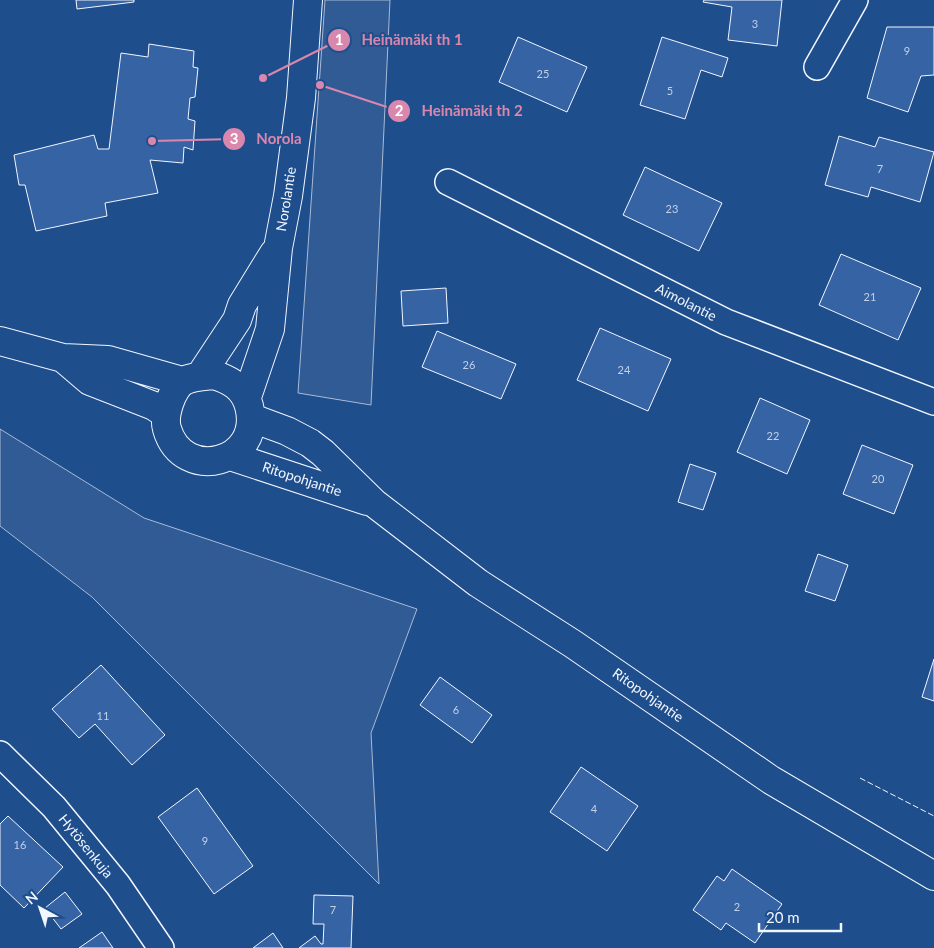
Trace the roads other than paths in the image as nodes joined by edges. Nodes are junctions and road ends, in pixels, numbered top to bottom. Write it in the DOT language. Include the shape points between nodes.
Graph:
graph roads {
  1 [pos="308,0"];
  2 [pos="855,0"];
  3 [pos="817,67"];
  4 [pos="448,182"];
  5 [pos="278,248"];
  6 [pos="0,341"];
  7 [pos="63,358"];
  8 [pos="191,379"];
  9 [pos="934,402"];
  10 [pos="249,407"];
  11 [pos="166,414"];
  12 [pos="230,456"];
  13 [pos="374,503"];
  14 [pos="0,754"];
  15 [pos="932,876"];
  16 [pos="161,948"];
  1 -- 5 [label="main road, Norolantie" via="301,98"];
  2 -- 3 [label="street"];
  4 -- 9 [label="street, Aimolantie" via="726,322"];
  5 -- 8 [label="main road, Norolantie" via="236,320"];
  5 -- 10 [label="main road, Norolantie" via="270,329"];
  6 -- 7 [label="main road"];
  7 -- 8 [label="main road" via="108,360"];
  7 -- 11 [label="main road" via="90,381 154,406"];
  8 -- 10 [label="main road" via="214,376 227,379 238,386"];
  8 -- 11 [label="main road" via="169,401"];
  10 -- 12 [label="main road" via="248,437"];
  10 -- 13 [label="main road, Ritopohjantie" via="310,443"];
  11 -- 12 [label="main road" via="171,440 191,458 204,462"];
  12 -- 13 [label="main road, Ritopohjantie"];
  13 -- 15 [label="main road, Ritopohjantie" via="478,583 771,780"];
  14 -- 16 [label="street, Hytösenkuja" via="54,807 118,886"];
}
